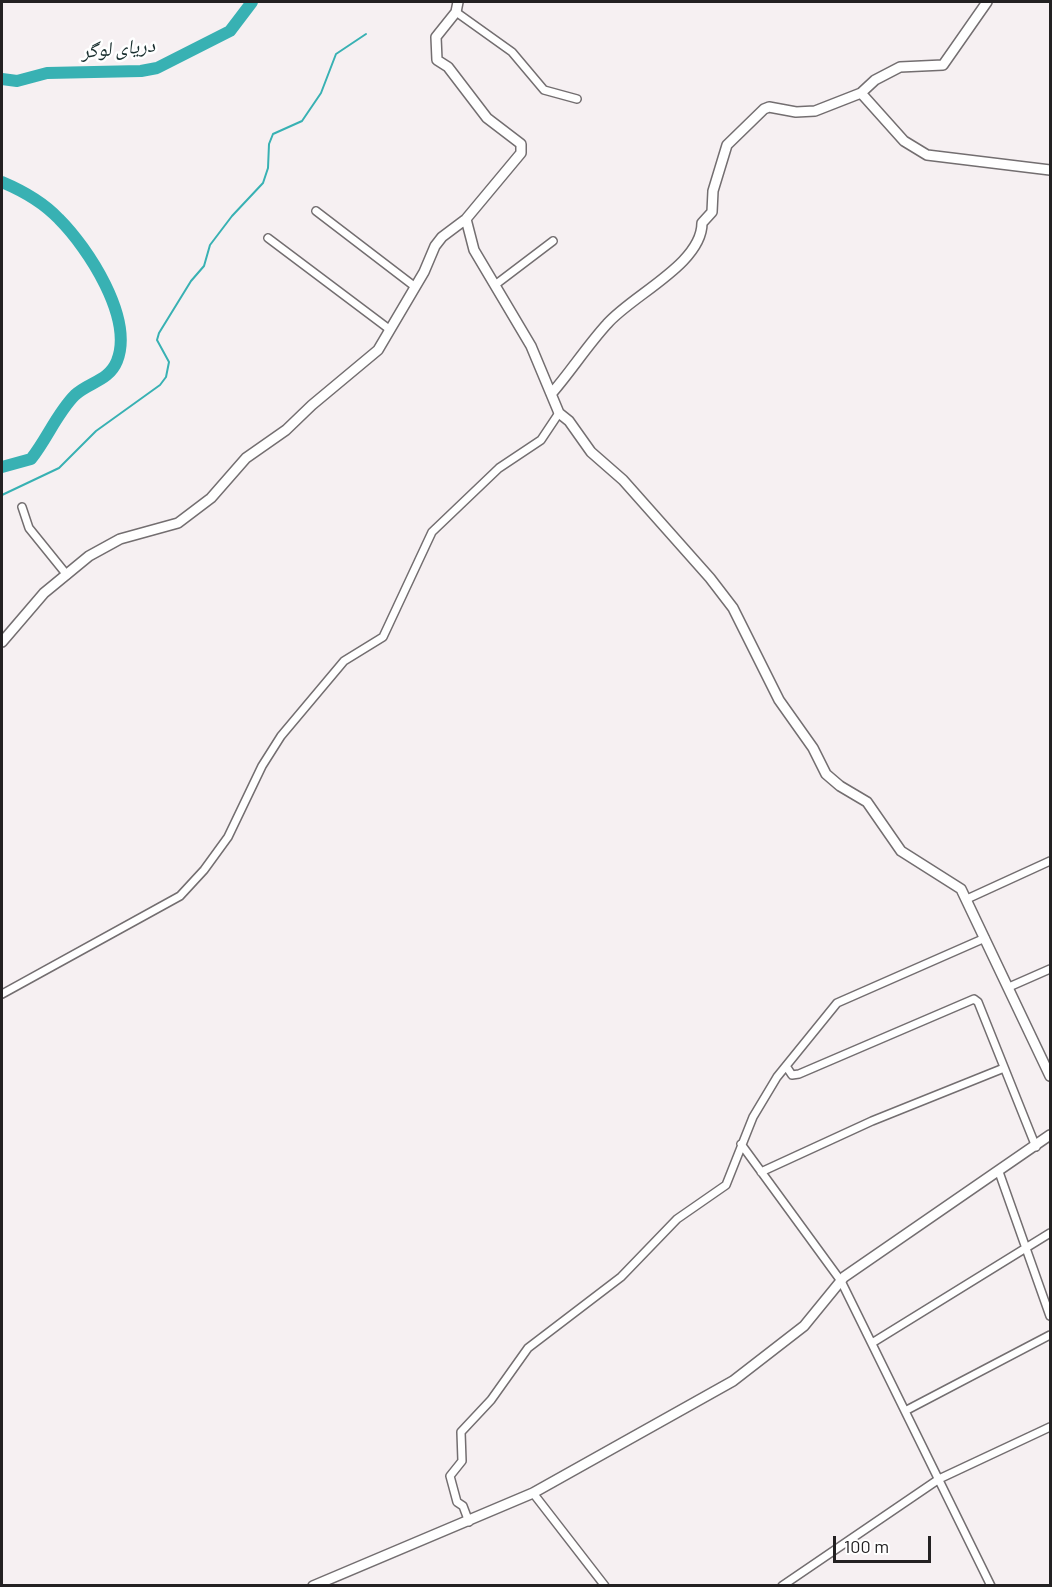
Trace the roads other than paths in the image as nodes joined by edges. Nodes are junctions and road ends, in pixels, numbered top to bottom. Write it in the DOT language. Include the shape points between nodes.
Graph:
graph roads {
  1 [pos="458,2"];
  2 [pos="987,2"];
  3 [pos="456,12"];
  4 [pos="861,93"];
  5 [pos="577,99"];
  6 [pos="1050,170"];
  7 [pos="316,211"];
  8 [pos="466,219"];
  9 [pos="268,238"];
  10 [pos="553,241"];
  11 [pos="495,285"];
  12 [pos="414,286"];
  13 [pos="389,329"];
  14 [pos="552,393"];
  15 [pos="559,413"];
  16 [pos="22,507"];
  17 [pos="67,575"];
  18 [pos="2,642"];
  19 [pos="1050,861"];
  20 [pos="967,898"];
  21 [pos="985,938"];
  22 [pos="1050,969"];
  23 [pos="1009,987"];
  24 [pos="2,994"];
  25 [pos="786,1066"];
  26 [pos="1004,1068"];
  27 [pos="1050,1076"];
  28 [pos="1050,1136"];
  29 [pos="741,1144"];
  30 [pos="1036,1147"];
  31 [pos="761,1172"];
  32 [pos="999,1172"];
  33 [pos="1050,1233"];
  34 [pos="1027,1248"];
  35 [pos="841,1281"];
  36 [pos="1050,1316"];
  37 [pos="1050,1335"];
  38 [pos="872,1343"];
  39 [pos="905,1411"];
  40 [pos="1050,1427"];
  41 [pos="939,1479"];
  42 [pos="533,1493"];
  43 [pos="469,1522"];
  44 [pos="332,1583"];
  45 [pos="314,1586"];
  46 [pos="605,1586"];
  47 [pos="782,1586"];
  48 [pos="991,1586"];
  1 -- 3 [label="street"];
  2 -- 4 [label="street" via="943,65 900,67 875,80"];
  3 -- 5 [label="street" via="512,52 544,90"];
  3 -- 8 [label="street" via="436,38 437,60 448,67 487,118 523,147"];
  4 -- 6 [label="street" via="904,141 927,155"];
  4 -- 14 [label="street" via="828,108 807,112 769,106 764,109 727,145 713,191 712,212 702,223 702,235 674,270 608,322"];
  7 -- 12 [label="street"];
  8 -- 11 [label="street" via="474,250"];
  8 -- 12 [label="street" via="442,237"];
  9 -- 13 [label="street"];
  10 -- 11 [label="street"];
  11 -- 14 [label="street" via="531,346"];
  12 -- 13 [label="street"];
  13 -- 17 [label="street" via="378,350 286,430 246,458 211,498 178,523 107,545"];
  14 -- 15 [label="street"];
  15 -- 20 [label="street" via="591,452 623,480 683,545 722,593 779,700 826,774 867,802 901,851 961,889"];
  15 -- 24 [label="street" via="541,440 499,468 432,532 382,637 344,660 281,736 228,837 180,896"];
  16 -- 17 [label="street" via="28,528"];
  17 -- 18 [label="street" via="44,593"];
  19 -- 20 [label="street"];
  20 -- 21 [label="street"];
  21 -- 23 [label="street"];
  21 -- 25 [label="street" via="837,1003"];
  22 -- 23 [label="street"];
  23 -- 27 [label="street"];
  25 -- 26 [label="street" via="792,1075 799,1074 974,999"];
  25 -- 29 [label="street" via="753,1117"];
  26 -- 30 [label="street"];
  26 -- 31 [label="street"];
  28 -- 30 [label="street"];
  29 -- 31 [label="street"];
  29 -- 43 [label="street" via="726,1185 677,1219 621,1277 528,1348 490,1400 465,1426 460,1442 462,1461 450,1476 457,1502 463,1506"];
  30 -- 32 [label="street"];
  31 -- 35 [label="street"];
  32 -- 34 [label="street"];
  32 -- 35 [label="street"];
  33 -- 34 [label="street"];
  34 -- 36 [label="street"];
  34 -- 38 [label="street"];
  35 -- 38 [label="street"];
  35 -- 42 [label="street" via="804,1326 733,1381"];
  37 -- 39 [label="street"];
  38 -- 39 [label="street"];
  39 -- 41 [label="street"];
  40 -- 41 [label="street"];
  41 -- 47 [label="street"];
  41 -- 48 [label="street"];
  42 -- 43 [label="street"];
  42 -- 46 [label="street"];
  43 -- 44 [label="street"];
  44 -- 45 [label="street"];
}
